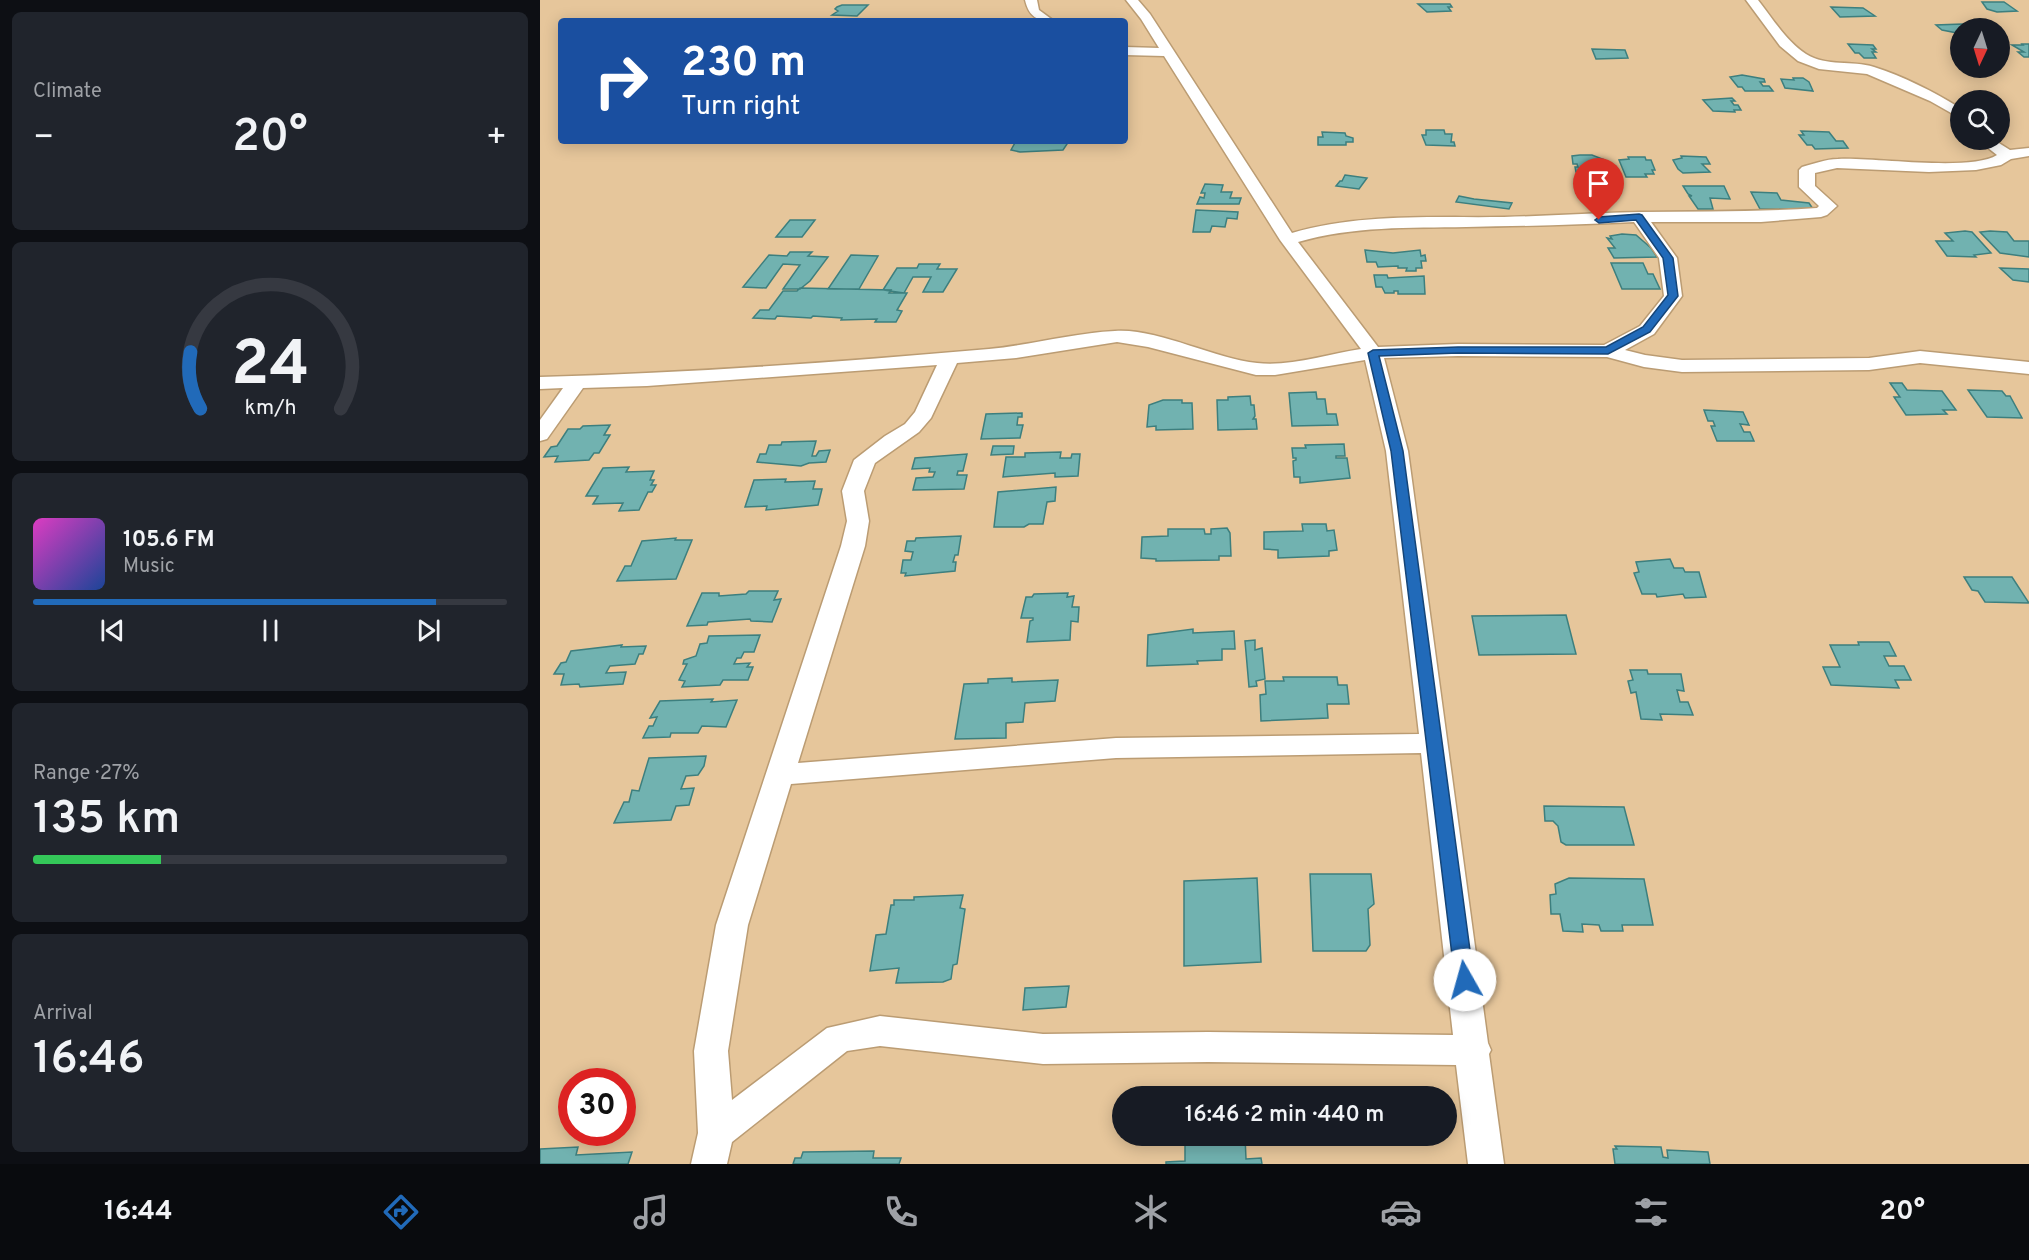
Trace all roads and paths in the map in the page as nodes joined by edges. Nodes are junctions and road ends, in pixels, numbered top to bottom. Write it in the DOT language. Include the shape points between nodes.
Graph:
graph roads {
  1 [pos="1032,0"];
  2 [pos="1132,0"];
  3 [pos="1752,0"];
  4 [pos="1043,18"];
  5 [pos="1128,51"];
  6 [pos="1166,52"];
  7 [pos="1950,108"];
  8 [pos="2001,150"];
  9 [pos="2029,152"];
  10 [pos="2007,154"];
  11 [pos="1639,217"];
  12 [pos="1288,240"];
  13 [pos="1608,351"];
  14 [pos="1373,353"];
  15 [pos="950,358"];
  16 [pos="2029,368"];
  17 [pos="577,382"];
  18 [pos="540,383"];
  19 [pos="540,435"];
  20 [pos="1434,743"];
  21 [pos="780,775"];
  22 [pos="1474,1050"];
  23 [pos="712,1149"];
  24 [pos="1486,1164"];
  1 -- 4 [label="street" via="1034,12"];
  2 -- 6 [label="street" via="1147,15"];
  3 -- 7 [label="street" via="1784,43 1803,58 1820,65 1870,70"];
  5 -- 6 [label="street"];
  6 -- 12 [label="street"];
  8 -- 10 [label="street"];
  9 -- 10 [label="street"];
  10 -- 11 [label="street" via="1996,162 1976,165 1929,167 1837,162 1807,170 1807,187 1828,206 1821,212 1761,217"];
  11 -- 12 [label="street" via="1385,223 1328,228"];
  11 -- 13 [label="street" via="1668,258 1673,296 1647,330"];
  12 -- 14 [label="street"];
  13 -- 14 [label="street"];
  13 -- 16 [label="street" via="1682,366 1869,364 1920,357"];
  14 -- 15 [label="street" via="1256,369 1117,336"];
  14 -- 20 [label="street" via="1397,451"];
  15 -- 17 [label="street"];
  15 -- 21 [label="street" via="924,414 912,428 866,460 853,491 858,520 853,546"];
  17 -- 18 [label="street"];
  17 -- 19 [label="street"];
  20 -- 21 [label="street" via="1116,748"];
  20 -- 22 [label="street"];
  21 -- 23 [label="street" via="732,925 711,1051"];
  22 -- 23 [label="street" via="1043,1049 880,1031 840,1038"];
  22 -- 24 [label="street"];
}
